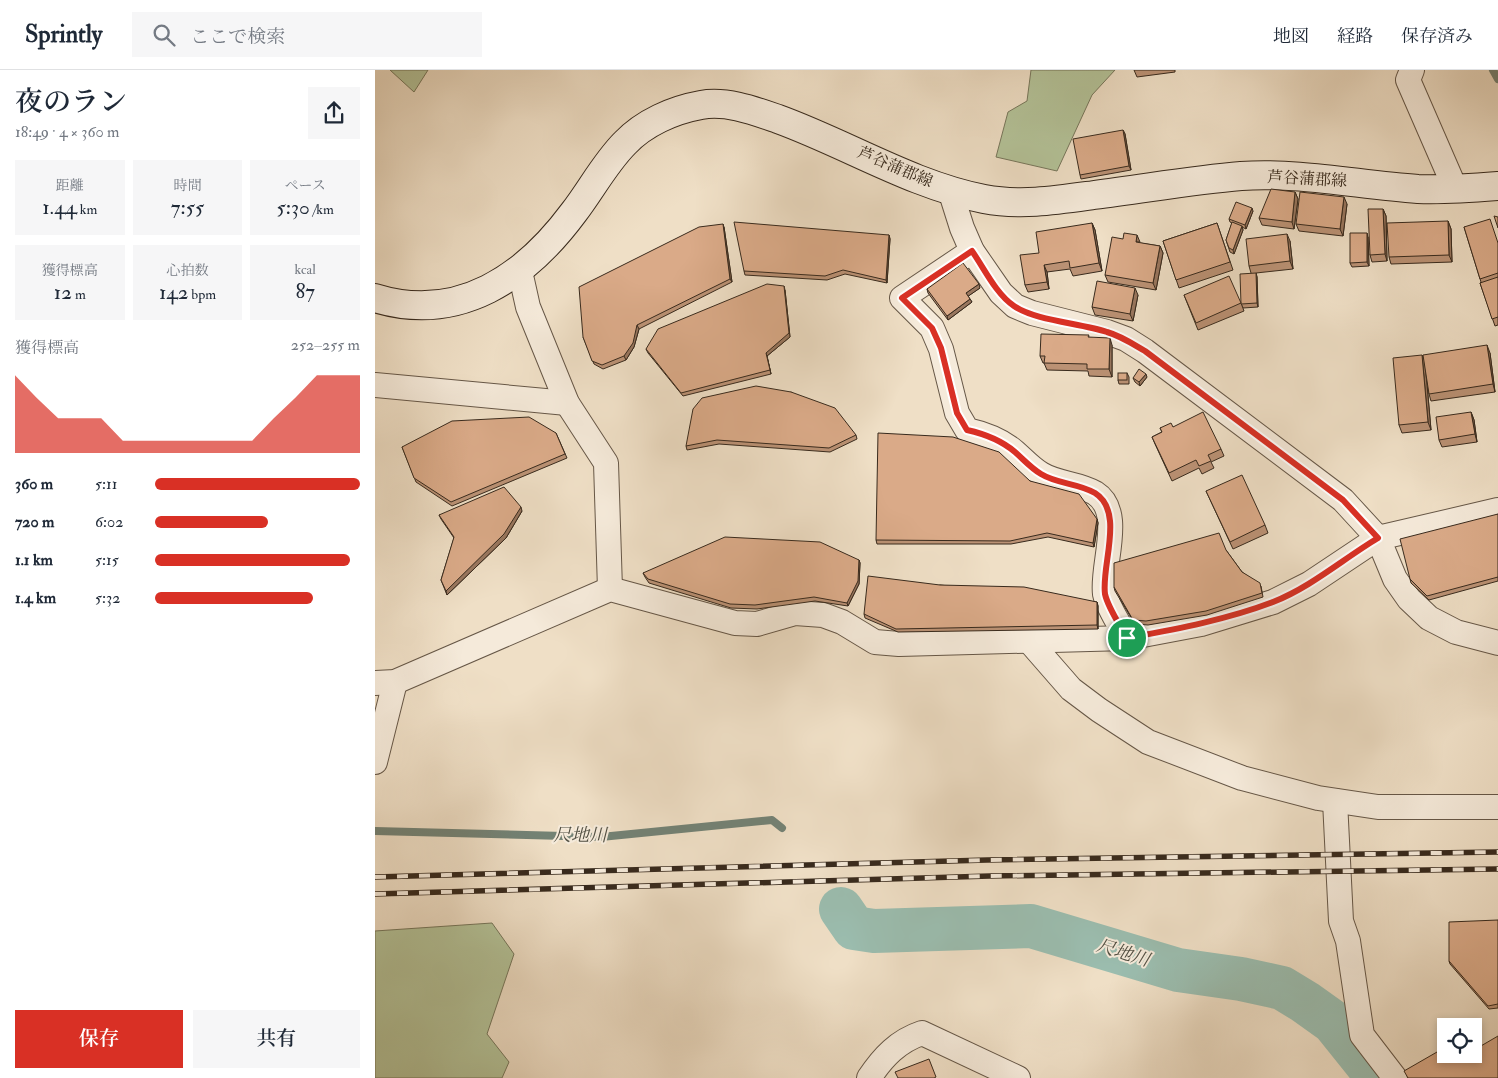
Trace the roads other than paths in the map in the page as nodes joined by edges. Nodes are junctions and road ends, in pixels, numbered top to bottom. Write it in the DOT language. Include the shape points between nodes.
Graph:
graph roads {
  1 [pos="1405,73"];
  2 [pos="1498,186"];
  3 [pos="1455,188"];
  4 [pos="950,190"];
  5 [pos="972,251"];
  6 [pos="520,271"];
  7 [pos="375,298"];
  8 [pos="375,385"];
  9 [pos="567,403"];
  10 [pos="1498,510"];
  11 [pos="1378,538"];
  12 [pos="610,588"];
  13 [pos="1127,638"];
  14 [pos="1030,642"];
  15 [pos="1498,643"];
  16 [pos="385,682"];
  17 [pos="375,762"];
  18 [pos="1335,801"];
  19 [pos="1498,807"];
  20 [pos="869,1078"];
  21 [pos="1018,1078"];
  22 [pos="1395,1078"];
  1 -- 3 [label="street"];
  2 -- 3 [label="main road, 芦谷蒲郡線"];
  3 -- 4 [label="main road, 芦谷蒲郡線" via="1421,189 1296,175 1240,176 1047,202 985,199"];
  4 -- 5 [label="street"];
  4 -- 6 [label="main road, 芦谷蒲郡線" via="812,131 751,110 703,104 650,122 625,142 544,250"];
  5 -- 11 [label="street" via="1001,293 1015,306 1032,314 1107,332 1145,351 1343,500"];
  5 -- 13 [label="street" via="902,298 932,328 941,348 957,413 967,430 987,434 1014,451 1030,468 1046,478 1096,494 1106,507 1112,523 1104,580 1106,597"];
  6 -- 7 [label="main road, 芦谷蒲郡線" via="459,302 410,304"];
  6 -- 9 [label="street" via="529,307"];
  8 -- 9 [label="street"];
  9 -- 12 [label="street" via="606,463"];
  10 -- 11 [label="street"];
  11 -- 13 [label="street" via="1309,584 1273,602 1201,624"];
  11 -- 15 [label="street" via="1395,579 1409,599 1429,618 1456,632"];
  12 -- 14 [label="street" via="735,623 757,624 795,613 823,615 842,622 875,642"];
  12 -- 16 [label="street"];
  13 -- 14 [label="street"];
  14 -- 18 [label="street" via="1071,689 1148,742 1243,778"];
  16 -- 17 [label="street"];
  18 -- 19 [label="street" via="1378,807"];
  18 -- 22 [label="street" via="1341,921 1348,941 1362,1035"];
  20 -- 21 [label="street" via="884,1057 906,1038 922,1033"];
}
